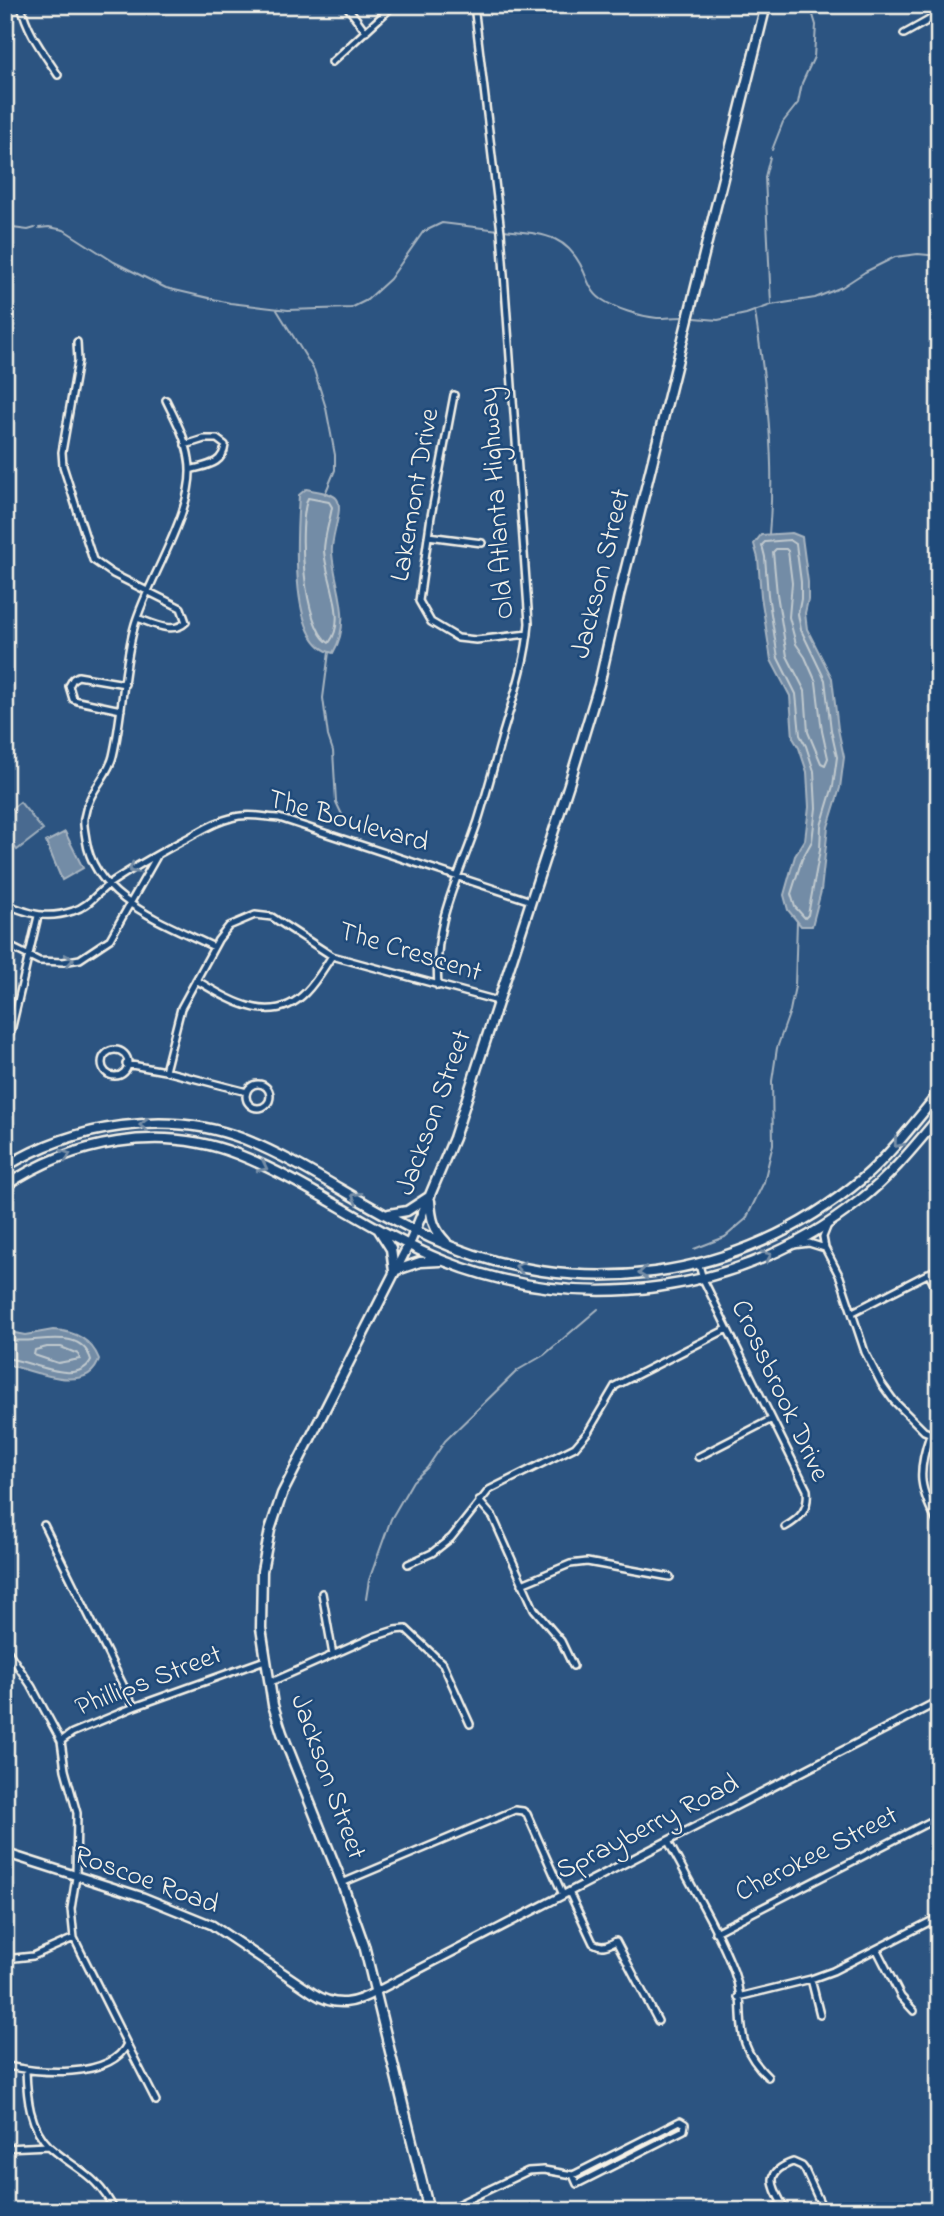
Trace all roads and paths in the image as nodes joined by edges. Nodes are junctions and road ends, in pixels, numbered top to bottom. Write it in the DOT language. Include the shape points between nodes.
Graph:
graph roads {
  1 [pos="21,5"];
  2 [pos="346,5"];
  3 [pos="394,5"];
  4 [pos="474,5"];
  5 [pos="766,5"];
  6 [pos="939,10"];
  7 [pos="366,32"];
  8 [pos="904,34"];
  9 [pos="332,62"];
  10 [pos="58,75"];
  11 [pos="77,342"];
  12 [pos="454,395"];
  13 [pos="166,400"];
  14 [pos="185,445"];
  15 [pos="190,470"];
  16 [pos="428,536"];
  17 [pos="482,543"];
  18 [pos="147,589"];
  19 [pos="137,618"];
  20 [pos="528,634"];
  21 [pos="125,684"];
  22 [pos="121,710"];
  23 [pos="158,854"];
  24 [pos="455,876"];
  25 [pos="108,884"];
  26 [pos="531,901"];
  27 [pos="130,903"];
  28 [pos="5,904"];
  29 [pos="38,916"];
  30 [pos="5,944"];
  31 [pos="214,947"];
  32 [pos="332,956"];
  33 [pos="28,957"];
  34 [pos="196,980"];
  35 [pos="438,986"];
  36 [pos="498,1001"];
  37 [pos="5,1044"];
  38 [pos="126,1064"];
  39 [pos="165,1071"];
  40 [pos="247,1092"];
  41 [pos="939,1093"];
  42 [pos="939,1117"];
  43 [pos="5,1167"];
  44 [pos="5,1186"];
  45 [pos="430,1196"];
  46 [pos="386,1214"];
  47 [pos="829,1223"];
  48 [pos="377,1228"];
  49 [pos="415,1230"];
  50 [pos="409,1245"];
  51 [pos="790,1245"];
  52 [pos="451,1246"];
  53 [pos="825,1248"];
  54 [pos="444,1261"];
  55 [pos="699,1265"];
  56 [pos="939,1268"];
  57 [pos="394,1271"];
  58 [pos="928,1273"];
  59 [pos="703,1279"];
  60 [pos="939,1293"];
  61 [pos="853,1312"];
  62 [pos="727,1329"];
  63 [pos="772,1419"];
  64 [pos="930,1435"];
  65 [pos="939,1437"];
  66 [pos="698,1457"];
  67 [pos="478,1501"];
  68 [pos="44,1525"];
  69 [pos="939,1526"];
  70 [pos="785,1527"];
  71 [pos="408,1564"];
  72 [pos="670,1577"];
  73 [pos="522,1584"];
  74 [pos="322,1593"];
  75 [pos="5,1647"];
  76 [pos="334,1655"];
  77 [pos="265,1660"];
  78 [pos="573,1666"];
  79 [pos="269,1683"];
  80 [pos="939,1701"];
  81 [pos="134,1707"];
  82 [pos="470,1724"];
  83 [pos="61,1741"];
  84 [pos="939,1816"];
  85 [pos="668,1842"];
  86 [pos="5,1853"];
  87 [pos="76,1877"];
  88 [pos="342,1883"];
  89 [pos="566,1893"];
  90 [pos="939,1917"];
  91 [pos="715,1932"];
  92 [pos="74,1938"];
  93 [pos="877,1950"];
  94 [pos="5,1959"];
  95 [pos="811,1979"];
  96 [pos="376,1991"];
  97 [pos="738,1997"];
  98 [pos="914,2011"];
  99 [pos="820,2015"];
  100 [pos="658,2021"];
  101 [pos="127,2044"];
  102 [pos="5,2065"];
  103 [pos="26,2071"];
  104 [pos="768,2077"];
  105 [pos="156,2101"];
  106 [pos="49,2146"];
  107 [pos="5,2148"];
  108 [pos="573,2175"];
  109 [pos="782,2203"];
  110 [pos="115,2211"];
  111 [pos="429,2211"];
  112 [pos="444,2211"];
  113 [pos="768,2211"];
  114 [pos="786,2211"];
  115 [pos="824,2211"];
  1 -- 10 [label="street" via="25,22"];
  2 -- 7 [label="street"];
  3 -- 7 [label="street"];
  4 -- 20 [label="street, Old Atlanta Highway" via="501,232"];
  5 -- 26 [label="main road, Jackson Street" via="599,685"];
  6 -- 8 [label="street"];
  7 -- 9 [label="street"];
  11 -- 18 [label="street" via="64,466 93,560"];
  12 -- 16 [label="street, Lakemont Drive"];
  13 -- 14 [label="street"];
  14 -- 15 [label="street"];
  14 -- 15 [label="street" via="218,439 225,445 224,455 216,463"];
  15 -- 18 [label="street" via="186,500"];
  16 -- 17 [label="street"];
  16 -- 20 [label="street, Lakemont Drive" via="419,601 431,622 458,638"];
  18 -- 19 [label="street"];
  18 -- 19 [label="street" via="181,608 186,622 169,628"];
  19 -- 21 [label="street"];
  20 -- 24 [label="street, Old Atlanta Highway" via="477,822"];
  21 -- 22 [label="street"];
  21 -- 22 [label="street" via="78,676 69,687 73,699"];
  22 -- 25 [label="street" via="113,760 88,799 83,820 88,853"];
  23 -- 24 [label="street, The Boulevard" via="214,824 253,815 279,818"];
  23 -- 25 [label="street, The Boulevard, one-way"];
  23 -- 27 [label="street"];
  24 -- 26 [label="street, The Boulevard"];
  24 -- 35 [label="street, Old Atlanta Highway" via="441,925"];
  25 -- 27 [label="street"];
  25 -- 29 [label="street, The Boulevard" via="75,911"];
  26 -- 36 [label="main road, Jackson Street"];
  27 -- 31 [label="street"];
  33 -- 27 [label="street, one-way" via="63,962 80,959 110,939"];
  28 -- 29 [label="street, The Boulevard"];
  29 -- 33 [label="street"];
  30 -- 33 [label="street"];
  31 -- 32 [label="street, The Crescent" via="229,926 255,915 272,917"];
  31 -- 34 [label="street, The Crescent"];
  32 -- 34 [label="street" via="305,994 281,1007 236,1004"];
  32 -- 35 [label="street, The Crescent"];
  33 -- 37 [label="street"];
  34 -- 39 [label="street, The Crescent" via="181,1008"];
  35 -- 36 [label="street, The Crescent"];
  36 -- 45 [label="main road, Jackson Street" via="454,1138"];
  38 -- 38 [label="street" via="118,1049 110,1049 104,1056 108,1075 122,1074"];
  38 -- 39 [label="street"];
  39 -- 40 [label="street"];
  40 -- 40 [label="street" via="249,1104 256,1108 270,1098 263,1085 255,1084"];
  41 -- 55 [label="main road, one-way" via="894,1148 838,1198 766,1241"];
  42 -- 47 [label="main road" via="887,1176"];
  46 -- 43 [label="main road, one-way" via="242,1138 179,1125 124,1125 83,1133 42,1147"];
  44 -- 48 [label="main road, one-way" via="75,1151 122,1141 204,1144 238,1154"];
  45 -- 46 [label="main road" via="407,1211"];
  45 -- 49 [label="main road, Jackson Street"];
  45 -- 52 [label="main road" via="431,1221"];
  46 -- 49 [label="main road"];
  47 -- 51 [label="main road"];
  47 -- 53 [label="street" via="823,1237"];
  48 -- 50 [label="main road"];
  48 -- 57 [label="main road" via="391,1249"];
  49 -- 50 [label="main road, Jackson Street"];
  49 -- 52 [label="main road"];
  50 -- 54 [label="main road"];
  50 -- 57 [label="main road, Jackson Street"];
  51 -- 53 [label="street" via="809,1243"];
  59 -- 51 [label="main road, one-way"];
  55 -- 52 [label="main road, one-way" via="587,1276 519,1268"];
  53 -- 61 [label="street"];
  54 -- 57 [label="main road" via="420,1262"];
  54 -- 59 [label="main road" via="510,1281 582,1291 640,1290"];
  55 -- 59 [label="street, Crossbrook Drive"];
  56 -- 58 [label="street"];
  57 -- 77 [label="main road, Jackson Street" via="293,1471 270,1530 261,1581"];
  58 -- 60 [label="street"];
  58 -- 61 [label="street"];
  59 -- 62 [label="street, Crossbrook Drive"];
  61 -- 64 [label="street" via="865,1352 881,1383"];
  62 -- 63 [label="street, Crossbrook Drive"];
  62 -- 67 [label="street" via="615,1386 575,1447 489,1490"];
  63 -- 66 [label="street"];
  63 -- 70 [label="street, Crossbrook Drive" via="808,1495 804,1512"];
  64 -- 65 [label="street"];
  64 -- 69 [label="street" via="923,1456 922,1488"];
  67 -- 71 [label="street" via="451,1538"];
  67 -- 73 [label="street" via="493,1517"];
  68 -- 81 [label="street"];
  72 -- 73 [label="street" via="578,1562"];
  73 -- 78 [label="street"];
  74 -- 76 [label="street"];
  75 -- 83 [label="street"];
  76 -- 79 [label="street"];
  76 -- 82 [label="street" via="373,1637 406,1629 443,1664"];
  77 -- 79 [label="main road, Jackson Street"];
  77 -- 81 [label="street, Phillips Street"];
  79 -- 88 [label="main road, Jackson Street" via="282,1733"];
  80 -- 85 [label="street, Sprayberry Road"];
  81 -- 83 [label="street, Phillips Street"];
  83 -- 87 [label="street, Phillips Street" via="77,1812"];
  84 -- 91 [label="street, Cherokee Street"];
  85 -- 89 [label="street, Sprayberry Road"];
  85 -- 91 [label="street"];
  86 -- 87 [label="main road, Roscoe Road"];
  87 -- 92 [label="street, Phillips Street" via="71,1909"];
  87 -- 96 [label="main road, Roscoe Road" via="144,1897 212,1925 329,2002 353,2003"];
  88 -- 89 [label="street" via="515,1810 527,1815"];
  88 -- 96 [label="main road, Jackson Street"];
  89 -- 96 [label="street, Sprayberry Road"];
  89 -- 100 [label="street" via="593,1942 607,1946 616,1941"];
  90 -- 93 [label="street"];
  91 -- 97 [label="street" via="735,1974"];
  92 -- 94 [label="street" via="33,1956"];
  92 -- 101 [label="street"];
  93 -- 95 [label="street"];
  93 -- 98 [label="street" via="901,1997"];
  95 -- 97 [label="street"];
  95 -- 99 [label="street"];
  96 -- 111 [label="main road, Jackson Street"];
  97 -- 104 [label="street" via="742,2039 755,2065"];
  101 -- 103 [label="street" via="115,2059 80,2070"];
  101 -- 105 [label="street"];
  102 -- 103 [label="street"];
  103 -- 106 [label="street" via="32,2118"];
  106 -- 107 [label="street"];
  106 -- 110 [label="street" via="96,2182"];
  108 -- 108 [label="street" via="578,2183 684,2130 685,2124 680,2121"];
  108 -- 112 [label="street" via="528,2171"];
  109 -- 113 [label="street"];
  109 -- 114 [label="street"];
  109 -- 115 [label="street" via="773,2176 781,2167 797,2163 805,2170"];
}
